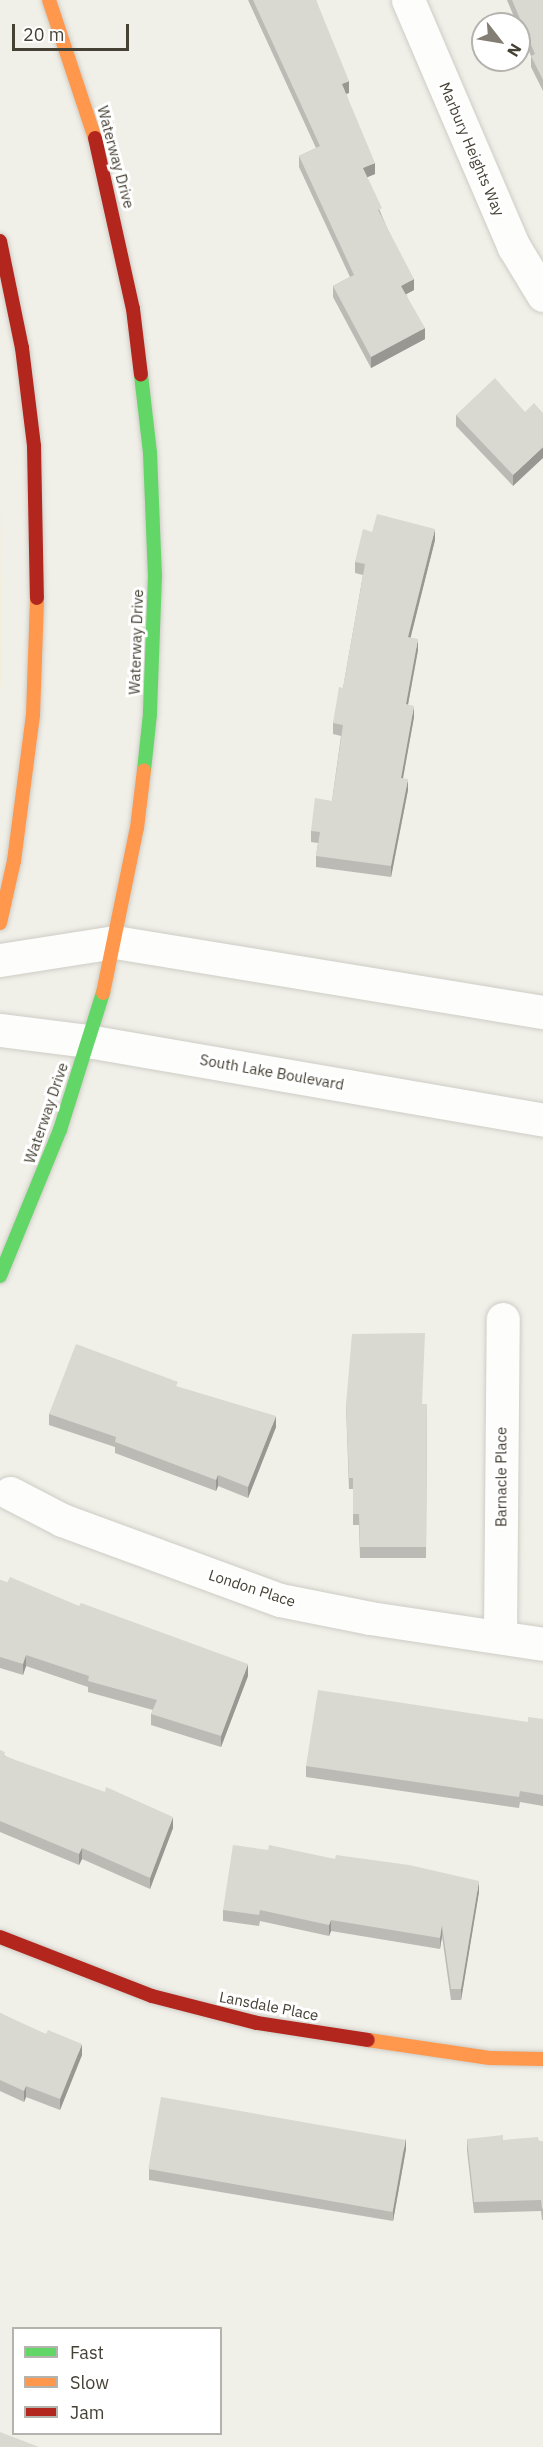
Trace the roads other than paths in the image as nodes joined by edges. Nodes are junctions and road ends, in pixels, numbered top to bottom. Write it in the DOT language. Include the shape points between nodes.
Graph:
graph roads {
  1 [pos="49,0"];
  2 [pos="408,0"];
  3 [pos="0,241"];
  4 [pos="543,296"];
  5 [pos="0,923"];
  6 [pos="115,942"];
  7 [pos="0,960"];
  8 [pos="543,1012"];
  9 [pos="0,1030"];
  10 [pos="88,1041"];
  11 [pos="543,1120"];
  12 [pos="0,1276"];
  13 [pos="503,1319"];
  14 [pos="10,1494"];
  15 [pos="500,1634"];
  16 [pos="543,1644"];
  17 [pos="0,1937"];
  18 [pos="543,2059"];
  1 -- 6 [label="street, Waterway Drive" via="96,140 115,214 133,309 150,453 155,575 150,714 137,828"];
  2 -- 4 [label="street, Marbury Heights Way" via="514,247"];
  3 -- 5 [label="street" via="22,348 34,446 38,569 33,715 14,861"];
  6 -- 7 [label="street"];
  6 -- 8 [label="street"];
  6 -- 10 [label="street, Waterway Drive"];
  9 -- 10 [label="street, South Lake Boulevard"];
  10 -- 11 [label="street, South Lake Boulevard"];
  10 -- 12 [label="street, Waterway Drive" via="60,1130"];
  13 -- 15 [label="street, Barnacle Place"];
  14 -- 15 [label="street, London Place" via="62,1520 280,1600 370,1618"];
  15 -- 16 [label="street, London Place"];
  17 -- 18 [label="street, Lansdale Place" via="152,1996 257,2023 490,2058"];
}
